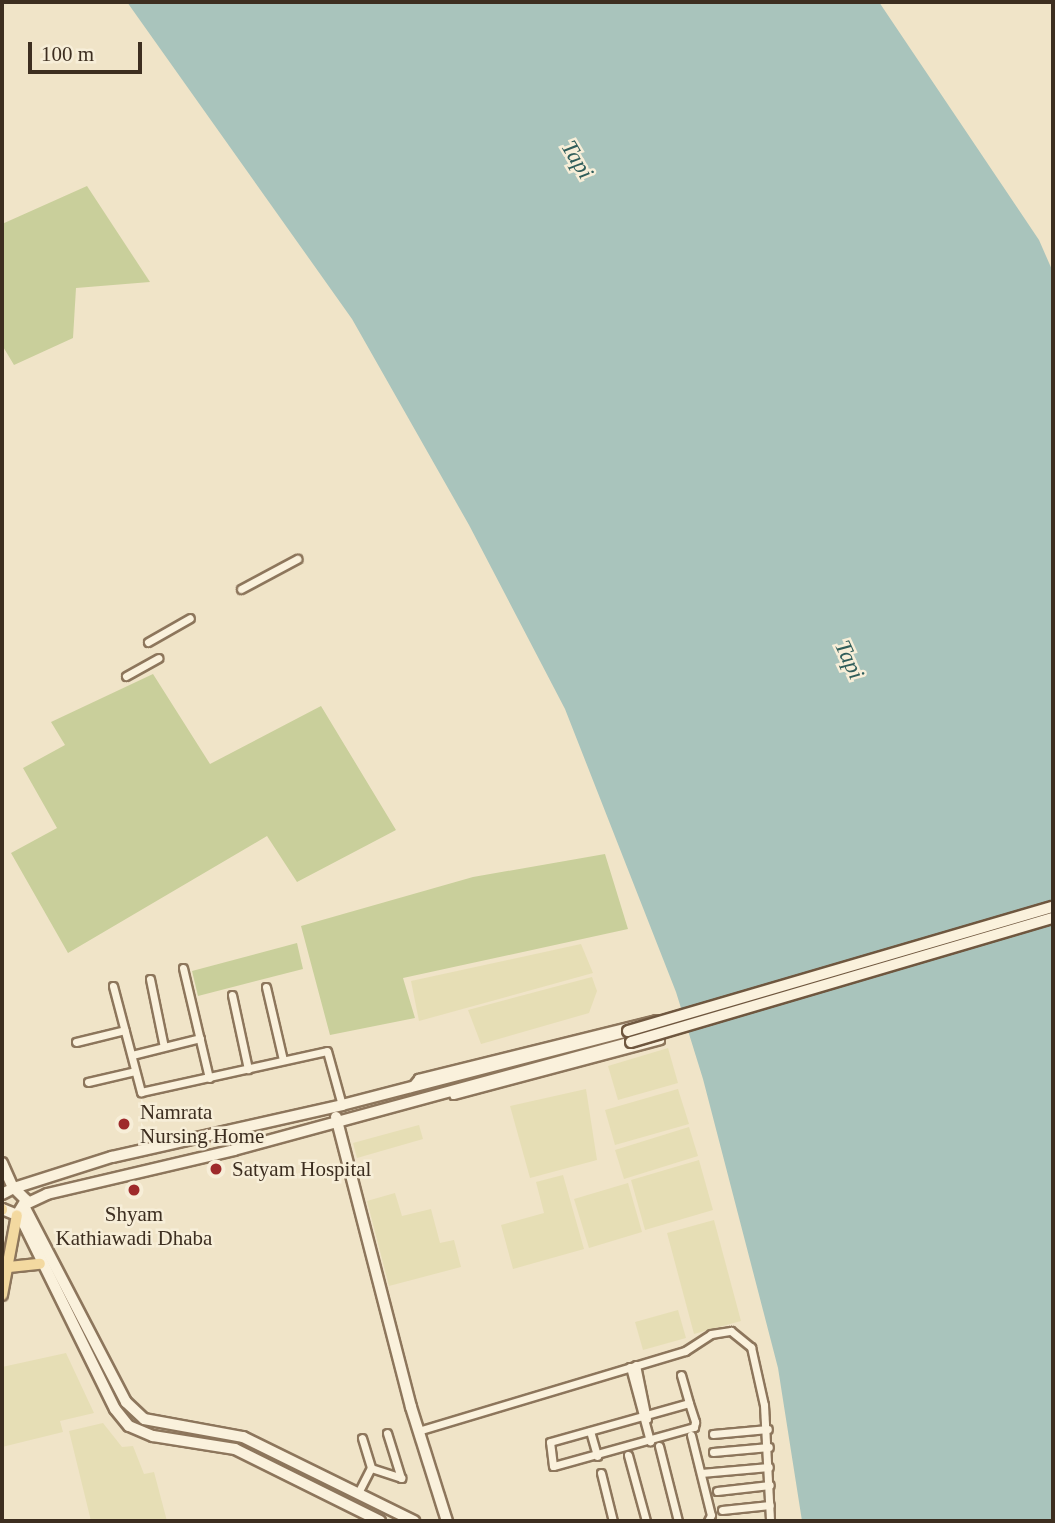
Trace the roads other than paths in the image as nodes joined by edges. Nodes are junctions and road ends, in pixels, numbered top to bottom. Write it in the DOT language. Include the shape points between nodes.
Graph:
graph roads {
  1 [pos="297,559"];
  2 [pos="241,589"];
  3 [pos="190,618"];
  4 [pos="148,642"];
  5 [pos="158,659"];
  6 [pos="126,676"];
  7 [pos="1053,907"];
  8 [pos="1053,918"];
  9 [pos="183,968"];
  10 [pos="150,978"];
  11 [pos="113,986"];
  12 [pos="266,987"];
  13 [pos="232,995"];
  14 [pos="125,1030"];
  15 [pos="629,1037"];
  16 [pos="200,1038"];
  17 [pos="76,1042"];
  18 [pos="164,1047"];
  19 [pos="132,1055"];
  20 [pos="283,1060"];
  21 [pos="248,1069"];
  22 [pos="135,1071"];
  23 [pos="209,1078"];
  24 [pos="88,1082"];
  25 [pos="411,1093"];
  26 [pos="337,1106"];
  27 [pos="337,1120"];
  28 [pos="2,1163"];
  29 [pos="13,1188"];
  30 [pos="2,1194"];
  31 [pos="2,1210"];
  32 [pos="22,1210"];
  33 [pos="40,1264"];
  34 [pos="9,1267"];
  35 [pos="2,1295"];
  36 [pos="74,1303"];
  37 [pos="63,1308"];
  38 [pos="633,1366"];
  39 [pos="681,1375"];
  40 [pos="690,1404"];
  41 [pos="645,1418"];
  42 [pos="768,1429"];
  43 [pos="418,1431"];
  44 [pos="590,1431"];
  45 [pos="387,1433"];
  46 [pos="713,1434"];
  47 [pos="691,1435"];
  48 [pos="362,1438"];
  49 [pos="650,1441"];
  50 [pos="659,1446"];
  51 [pos="769,1447"];
  52 [pos="713,1452"];
  53 [pos="628,1455"];
  54 [pos="597,1456"];
  55 [pos="769,1467"];
  56 [pos="371,1468"];
  57 [pos="601,1472"];
  58 [pos="701,1473"];
  59 [pos="770,1485"];
  60 [pos="717,1491"];
  61 [pos="358,1493"];
  62 [pos="770,1505"];
  63 [pos="722,1510"];
  64 [pos="377,1520"];
  65 [pos="414,1521"];
  66 [pos="447,1521"];
  67 [pos="613,1521"];
  68 [pos="646,1521"];
  69 [pos="678,1521"];
  70 [pos="708,1521"];
  71 [pos="770,1521"];
  1 -- 2 [label="street"];
  3 -- 4 [label="street"];
  5 -- 6 [label="street"];
  7 -- 15 [label="main road, bridge"];
  8 -- 15 [label="main road, bridge"];
  9 -- 16 [label="street"];
  10 -- 18 [label="street"];
  11 -- 14 [label="street"];
  12 -- 20 [label="street"];
  13 -- 21 [label="street"];
  14 -- 17 [label="street"];
  14 -- 19 [label="street"];
  15 -- 25 [label="main road"];
  16 -- 18 [label="street"];
  16 -- 23 [label="street"];
  18 -- 19 [label="street"];
  19 -- 22 [label="street"];
  20 -- 21 [label="street"];
  20 -- 26 [label="street" via="328,1052"];
  21 -- 23 [label="street"];
  22 -- 23 [label="street" via="139,1091 145,1093"];
  22 -- 24 [label="street"];
  25 -- 25 [label="street" via="425,1103 662,1038 653,1016 418,1078"];
  25 -- 26 [label="main road"];
  25 -- 27 [label="main road"];
  26 -- 27 [label="main road"];
  26 -- 29 [label="main road" via="110,1157"];
  27 -- 32 [label="main road" via="234,1150 47,1194"];
  27 -- 43 [label="main road"];
  28 -- 29 [label="main road"];
  29 -- 30 [label="main road"];
  29 -- 32 [label="main road" via="25,1195"];
  31 -- 32 [label="main road"];
  32 -- 33 [label="main road"];
  32 -- 34 [label="main road"];
  32 -- 36 [label="main road"];
  33 -- 34 [label="main road"];
  33 -- 37 [label="main road"];
  34 -- 35 [label="main road"];
  36 -- 37 [label="main road"];
  36 -- 61 [label="main road" via="126,1402 144,1419 243,1437"];
  37 -- 64 [label="main road" via="115,1409 129,1426 153,1436 235,1449"];
  38 -- 41 [label="street"];
  38 -- 42 [label="street" via="685,1351 711,1334 741,1335 751,1347"];
  38 -- 43 [label="street"];
  39 -- 40 [label="street"];
  40 -- 41 [label="street"];
  40 -- 49 [label="street" via="694,1427"];
  41 -- 44 [label="street"];
  41 -- 49 [label="street"];
  42 -- 46 [label="street"];
  42 -- 51 [label="street"];
  43 -- 66 [label="main road"];
  44 -- 54 [label="street"];
  44 -- 54 [label="street" via="548,1443 552,1465"];
  45 -- 56 [label="street" via="402,1477"];
  47 -- 58 [label="street"];
  48 -- 56 [label="street"];
  49 -- 54 [label="street"];
  50 -- 69 [label="street"];
  51 -- 52 [label="street"];
  51 -- 55 [label="street"];
  53 -- 68 [label="street"];
  55 -- 58 [label="street"];
  55 -- 59 [label="street"];
  56 -- 61 [label="street"];
  57 -- 67 [label="street"];
  58 -- 70 [label="street" via="711,1515"];
  59 -- 60 [label="street"];
  59 -- 62 [label="street"];
  61 -- 65 [label="main road"];
  62 -- 63 [label="street"];
  62 -- 71 [label="street"];
}
